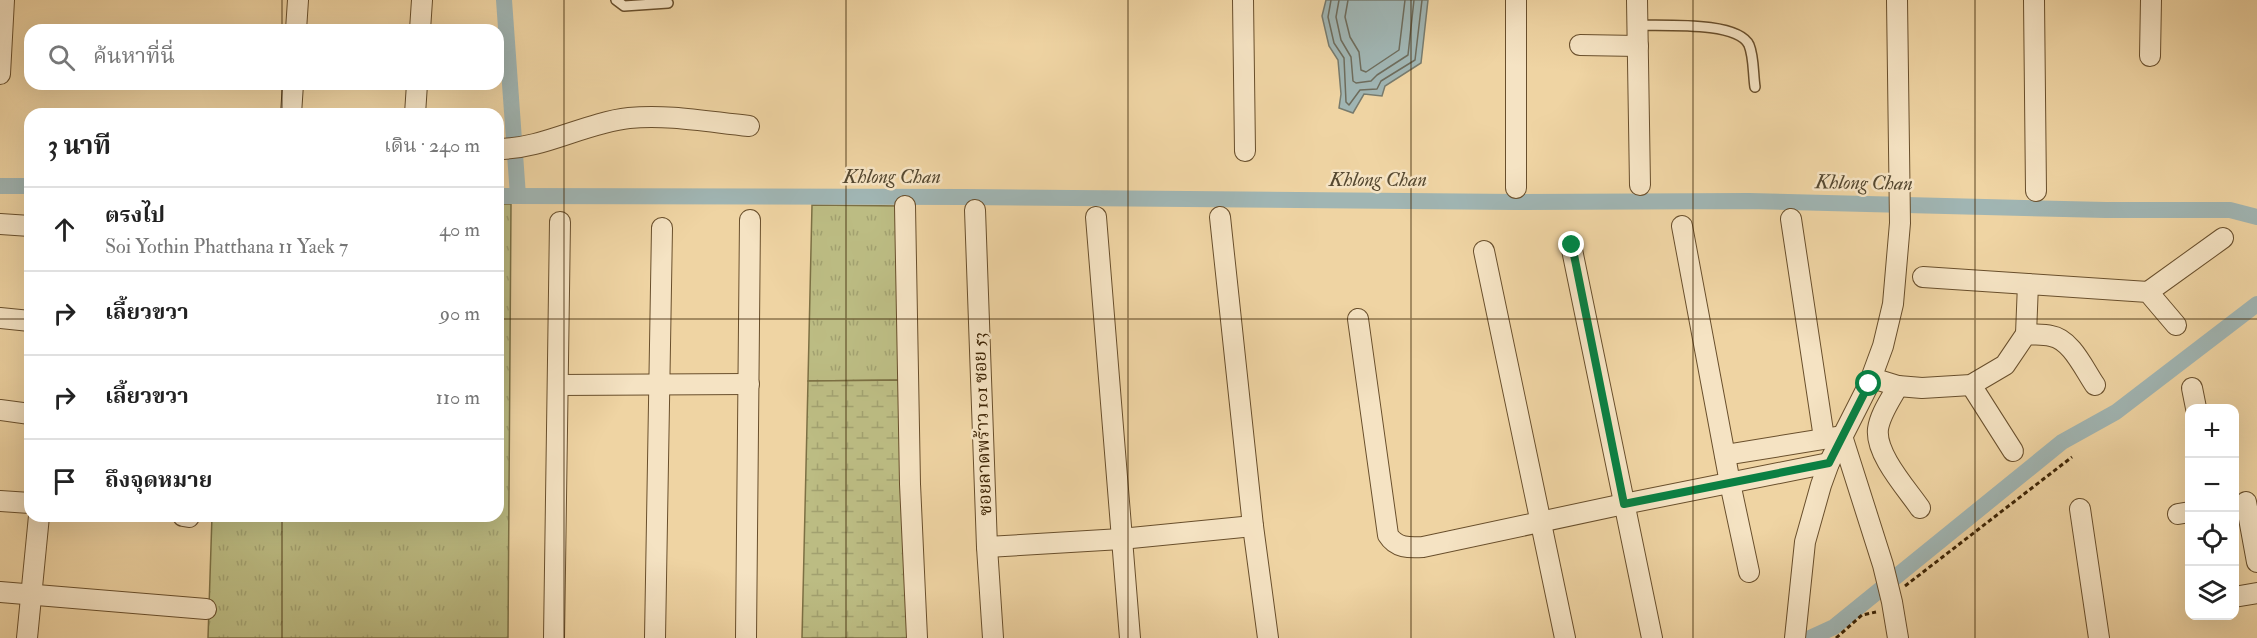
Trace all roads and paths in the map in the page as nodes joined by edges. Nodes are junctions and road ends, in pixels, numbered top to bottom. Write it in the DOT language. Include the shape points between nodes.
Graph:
graph roads {
  1 [pos="4,0"];
  2 [pos="298,0"];
  3 [pos="422,0"];
  4 [pos="616,0"];
  5 [pos="1243,0"];
  6 [pos="1516,0"];
  7 [pos="1637,0"];
  8 [pos="1897,0"];
  9 [pos="2034,0"];
  10 [pos="2151,0"];
  11 [pos="668,3"];
  12 [pos="296,24"];
  13 [pos="420,24"];
  14 [pos="1638,25"];
  15 [pos="1580,45"];
  16 [pos="1638,46"];
  17 [pos="2150,56"];
  18 [pos="0,75"];
  19 [pos="1755,87"];
  20 [pos="293,90"];
  21 [pos="417,90"];
  22 [pos="291,108"];
  23 [pos="415,108"];
  24 [pos="749,126"];
  25 [pos="510,148"];
  26 [pos="1245,151"];
  27 [pos="1640,185"];
  28 [pos="1516,188"];
  29 [pos="2036,191"];
  30 [pos="905,206"];
  31 [pos="975,210"];
  32 [pos="1096,217"];
  33 [pos="1220,217"];
  34 [pos="1791,219"];
  35 [pos="750,220"];
  36 [pos="560,222"];
  37 [pos="0,224"];
  38 [pos="24,226"];
  39 [pos="1682,226"];
  40 [pos="662,228"];
  41 [pos="2223,238"];
  42 [pos="1572,245"];
  43 [pos="1484,251"];
  44 [pos="1923,277"];
  45 [pos="2028,284"];
  46 [pos="2148,292"];
  47 [pos="0,318"];
  48 [pos="1358,319"];
  49 [pos="24,320"];
  50 [pos="2176,325"];
  51 [pos="2026,334"];
  52 [pos="1872,378"];
  53 [pos="659,384"];
  54 [pos="749,384"];
  55 [pos="558,385"];
  56 [pos="1971,385"];
  57 [pos="2095,385"];
  58 [pos="1898,386"];
  59 [pos="2192,388"];
  60 [pos="2195,404"];
  61 [pos="0,410"];
  62 [pos="24,413"];
  63 [pos="1833,437"];
  64 [pos="2013,451"];
  65 [pos="1725,455"];
  66 [pos="2072,457"];
  67 [pos="1829,463"];
  68 [pos="1730,483"];
  69 [pos="0,501"];
  70 [pos="2246,502"];
  71 [pos="24,503"];
  72 [pos="1624,504"];
  73 [pos="1920,508"];
  74 [pos="2080,509"];
  75 [pos="38,522"];
  76 [pos="1541,522"];
  77 [pos="1253,526"];
  78 [pos="1121,539"];
  79 [pos="987,547"];
  80 [pos="2257,562"];
  81 [pos="1749,572"];
  82 [pos="0,592"];
  83 [pos="2257,593"];
  84 [pos="32,595"];
  85 [pos="2239,596"];
  86 [pos="1893,605"];
  87 [pos="206,609"];
  88 [pos="1795,635"];
  89 [pos="27,638"];
  90 [pos="554,638"];
  91 [pos="655,638"];
  92 [pos="746,638"];
  93 [pos="917,638"];
  94 [pos="993,638"];
  95 [pos="1130,638"];
  96 [pos="1268,638"];
  97 [pos="1565,638"];
  98 [pos="1652,638"];
  99 [pos="1836,638"];
  100 [pos="1898,638"];
  101 [pos="2099,638"];
  1 -- 18 [label="street"];
  2 -- 12 [label="street"];
  3 -- 13 [label="street"];
  4 -- 11 [label="lane" via="624,6"];
  5 -- 26 [label="street"];
  6 -- 28 [label="street"];
  7 -- 14 [label="street"];
  8 -- 52 [label="street" via="1900,223 1893,304"];
  9 -- 29 [label="street"];
  10 -- 17 [label="street"];
  14 -- 16 [label="street"];
  14 -- 19 [label="lane" via="1736,32 1750,47"];
  15 -- 16 [label="street"];
  16 -- 27 [label="street"];
  20 -- 22 [label="street"];
  21 -- 23 [label="street"];
  24 -- 25 [label="street" via="660,117 627,118"];
  30 -- 93 [label="street"];
  31 -- 79 [label="street, ซอยลาดพร้าว 101 ซอย 53"];
  32 -- 78 [label="street"];
  33 -- 77 [label="street"];
  34 -- 63 [label="street"];
  35 -- 54 [label="street"];
  36 -- 55 [label="street"];
  37 -- 38 [label="street"];
  39 -- 65 [label="street"];
  40 -- 53 [label="street"];
  41 -- 46 [label="street"];
  42 -- 72 [label="street"];
  43 -- 76 [label="street"];
  44 -- 45 [label="street"];
  45 -- 46 [label="street"];
  45 -- 51 [label="street"];
  46 -- 50 [label="street"];
  47 -- 49 [label="street"];
  48 -- 76 [label="street" via="1392,541 1399,546 1423,547"];
  51 -- 56 [label="street" via="2005,365"];
  51 -- 57 [label="street" via="2062,340"];
  52 -- 58 [label="street"];
  52 -- 63 [label="street"];
  53 -- 54 [label="street"];
  53 -- 55 [label="street"];
  53 -- 91 [label="street"];
  54 -- 92 [label="street"];
  55 -- 90 [label="street"];
  56 -- 58 [label="street"];
  56 -- 64 [label="street"];
  58 -- 73 [label="street" via="1882,415 1879,440 1882,453"];
  59 -- 60 [label="street"];
  61 -- 62 [label="street"];
  63 -- 65 [label="street"];
  63 -- 67 [label="street"];
  63 -- 86 [label="street" via="1882,565"];
  65 -- 68 [label="street"];
  66 -- 86 [label="path" via="1902,588"];
  67 -- 68 [label="street"];
  67 -- 88 [label="street" via="1805,542"];
  68 -- 72 [label="street"];
  68 -- 81 [label="street"];
  69 -- 71 [label="street"];
  70 -- 80 [label="street"];
  72 -- 76 [label="street"];
  72 -- 98 [label="street"];
  74 -- 101 [label="street"];
  75 -- 84 [label="street"];
  76 -- 97 [label="street"];
  77 -- 78 [label="street"];
  77 -- 96 [label="street"];
  78 -- 79 [label="street"];
  78 -- 95 [label="street"];
  79 -- 94 [label="street, ซอยลาดพร้าว 101 ซอย 53"];
  82 -- 84 [label="street"];
  83 -- 85 [label="street"];
  84 -- 87 [label="street"];
  84 -- 89 [label="street"];
  86 -- 99 [label="path" via="1862,615"];
  86 -- 100 [label="street"];
}
